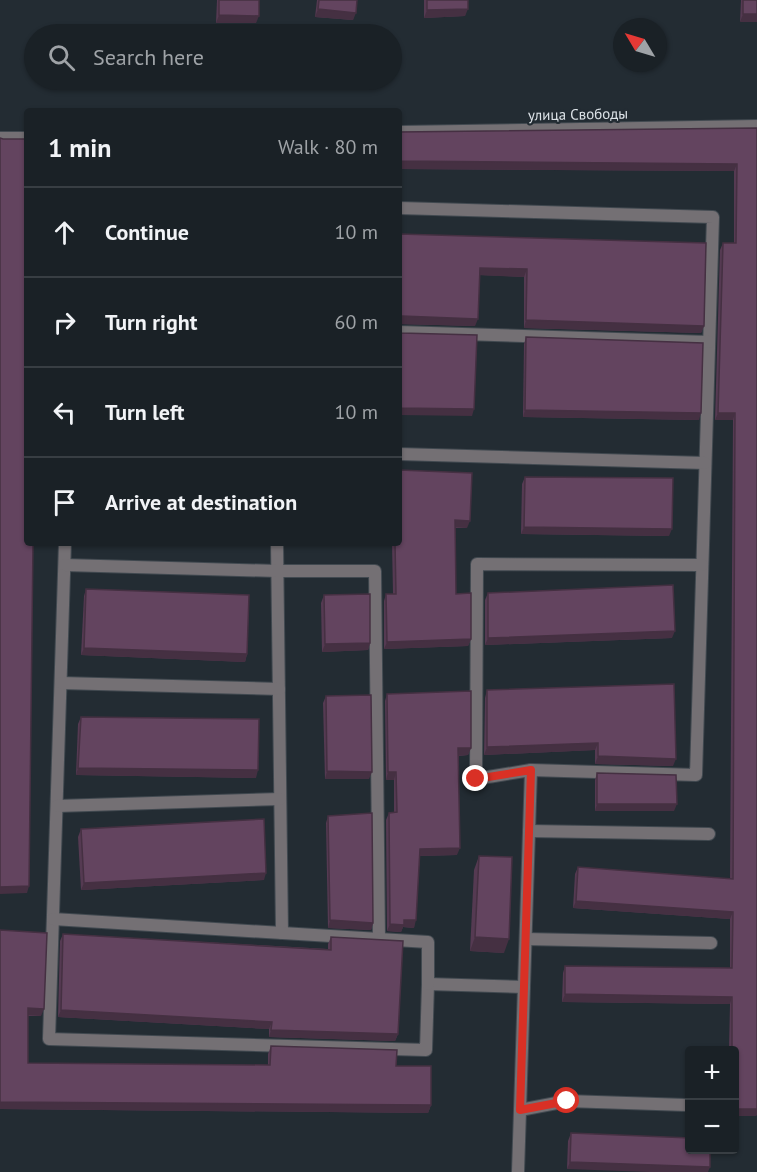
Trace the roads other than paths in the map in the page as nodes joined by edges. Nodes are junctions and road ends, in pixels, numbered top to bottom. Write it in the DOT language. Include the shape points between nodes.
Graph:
graph roads {
  1 [pos="757,126"];
  2 [pos="402,132"];
  3 [pos="0,138"];
  4 [pos="24,138"];
  5 [pos="402,208"];
  6 [pos="402,332"];
  7 [pos="709,342"];
  8 [pos="402,454"];
  9 [pos="705,463"];
  10 [pos="65,546"];
  11 [pos="277,546"];
  12 [pos="64,564"];
  13 [pos="702,565"];
  14 [pos="277,571"];
  15 [pos="61,683"];
  16 [pos="279,689"];
  17 [pos="531,770"];
  18 [pos="280,799"];
  19 [pos="57,806"];
  20 [pos="529,831"];
  21 [pos="709,834"];
  22 [pos="53,919"];
  23 [pos="282,933"];
  24 [pos="379,939"];
  25 [pos="526,939"];
  26 [pos="711,943"];
  27 [pos="428,984"];
  28 [pos="524,987"];
  29 [pos="685,1105"];
  30 [pos="520,1110"];
  31 [pos="518,1172"];
  1 -- 2 [label="street, улица Свободы"];
  3 -- 4 [label="street"];
  5 -- 7 [label="street" via="713,217"];
  6 -- 7 [label="street"];
  7 -- 9 [label="street"];
  8 -- 9 [label="street"];
  9 -- 13 [label="street"];
  10 -- 12 [label="street"];
  11 -- 14 [label="street"];
  12 -- 14 [label="street"];
  12 -- 15 [label="street"];
  13 -- 17 [label="street" via="696,775"];
  13 -- 17 [label="street" via="477,564 476,779"];
  14 -- 16 [label="street"];
  14 -- 24 [label="street" via="375,571"];
  15 -- 16 [label="street"];
  15 -- 19 [label="street"];
  16 -- 18 [label="street"];
  17 -- 20 [label="street"];
  18 -- 19 [label="street"];
  18 -- 23 [label="street"];
  19 -- 22 [label="street"];
  20 -- 21 [label="street"];
  20 -- 25 [label="street"];
  22 -- 23 [label="street"];
  22 -- 27 [label="street" via="49,1039 426,1050"];
  23 -- 24 [label="street"];
  24 -- 27 [label="street" via="428,942"];
  25 -- 26 [label="street"];
  25 -- 28 [label="street"];
  27 -- 28 [label="street"];
  28 -- 30 [label="street"];
  29 -- 30 [label="street" via="567,1101"];
  30 -- 31 [label="street"];
}
